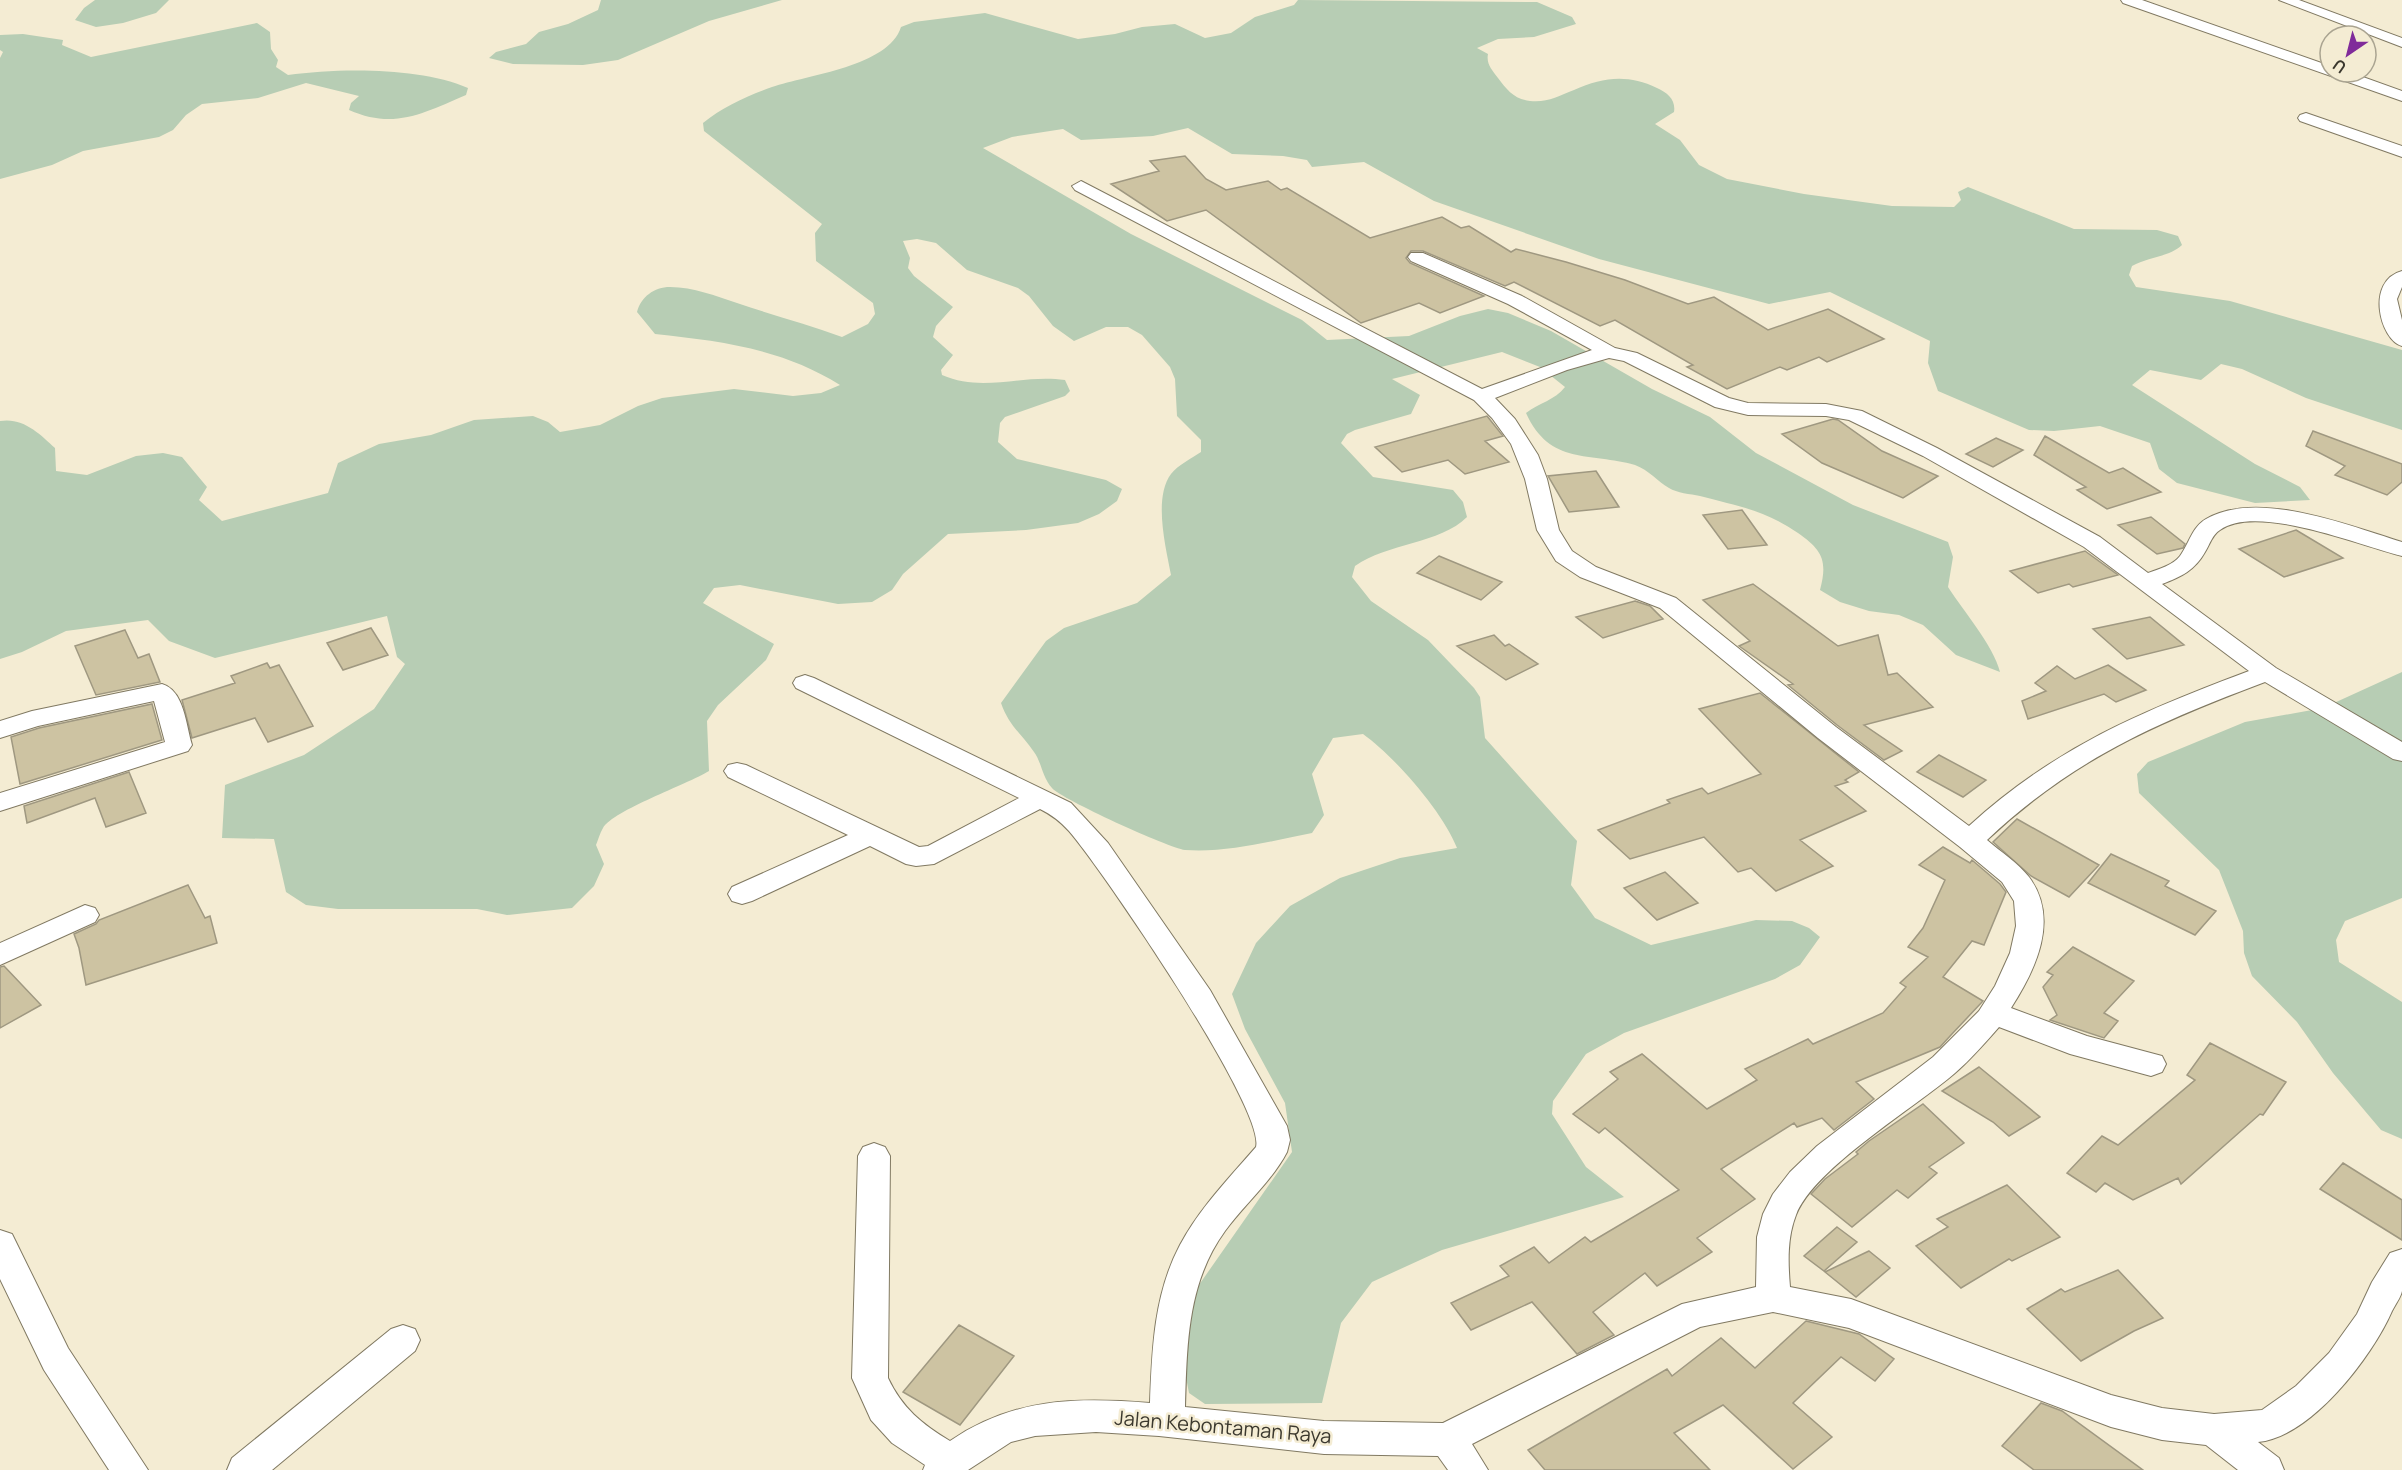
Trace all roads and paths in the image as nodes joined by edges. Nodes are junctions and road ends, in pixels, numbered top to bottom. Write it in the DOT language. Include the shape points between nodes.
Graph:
graph roads {
  1 [pos="2128,0"];
  2 [pos="2286,0"];
  3 [pos="2402,43"];
  4 [pos="2318,66"];
  5 [pos="2368,84"];
  6 [pos="2402,96"];
  7 [pos="2306,118"];
  8 [pos="2402,152"];
  9 [pos="1081,186"];
  10 [pos="1417,257"];
  11 [pos="2402,277"];
  12 [pos="2402,340"];
  13 [pos="1608,352"];
  14 [pos="1481,396"];
  15 [pos="2402,549"];
  16 [pos="2146,582"];
  17 [pos="2267,673"];
  18 [pos="806,683"];
  19 [pos="0,730"];
  20 [pos="2402,753"];
  21 [pos="737,771"];
  22 [pos="1040,798"];
  23 [pos="0,802"];
  24 [pos="869,836"];
  25 [pos="1970,840"];
  26 [pos="742,894"];
  27 [pos="85,915"];
  28 [pos="0,955"];
  29 [pos="1994,1013"];
  30 [pos="2151,1064"];
  31 [pos="874,1156"];
  32 [pos="0,1244"];
  33 [pos="2402,1263"];
  34 [pos="1773,1298"];
  35 [pos="403,1340"];
  36 [pos="1167,1419"];
  37 [pos="2214,1430"];
  38 [pos="1446,1439"];
  39 [pos="946,1466"];
  40 [pos="130,1470"];
  41 [pos="245,1470"];
  42 [pos="1470,1470"];
  43 [pos="2266,1470"];
  1 -- 4 [label="street"];
  2 -- 3 [label="street"];
  5 -- 6 [label="street"];
  7 -- 8 [label="street"];
  9 -- 14 [label="street"];
  10 -- 13 [label="street" via="1526,303"];
  11 -- 12 [label="street" via="2390,286 2385,301"];
  13 -- 14 [label="street"];
  13 -- 16 [label="street" via="1630,357 1722,403 1748,408 1838,411 1869,421 2051,517"];
  14 -- 25 [label="street" via="1502,413 1531,464 1552,540 1563,554 1593,575 1668,603 1849,750"];
  15 -- 16 [label="street" via="2268,515 2238,516 2216,522 2196,543 2184,565"];
  16 -- 17 [label="street"];
  17 -- 20 [label="street"];
  17 -- 25 [label="street" via="2200,697 2073,760 2022,793"];
  18 -- 22 [label="street"];
  19 -- 23 [label="street" via="32,719 162,692 179,745"];
  21 -- 24 [label="street"];
  22 -- 24 [label="street" via="925,857 909,856"];
  22 -- 36 [label="street" via="1062,808 1077,821 1143,910 1203,1000 1266,1117 1274,1140 1271,1152 1212,1225 1186,1267 1172,1329"];
  24 -- 26 [label="street"];
  25 -- 29 [label="street" via="2018,882 2032,920 2014,979"];
  27 -- 28 [label="street"];
  29 -- 30 [label="street" via="2081,1046"];
  29 -- 34 [label="street" via="1962,1050 1844,1141 1796,1188 1784,1204 1771,1245"];
  31 -- 39 [label="street" via="870,1378 884,1410"];
  32 -- 40 [label="street" via="56,1359"];
  33 -- 37 [label="street" via="2364,1331 2341,1364 2309,1397 2269,1425"];
  34 -- 37 [label="street" via="1851,1314 2111,1410 2162,1424"];
  34 -- 38 [label="street" via="1694,1314"];
  35 -- 41 [label="street"];
  36 -- 38 [label="street, Jalan Kebontaman Raya" via="1252,1431 1406,1441"];
  36 -- 39 [label="street, Jalan Kebontaman Raya" via="1065,1417 1004,1427"];
  37 -- 43 [label="street"];
  38 -- 42 [label="street"];
}
